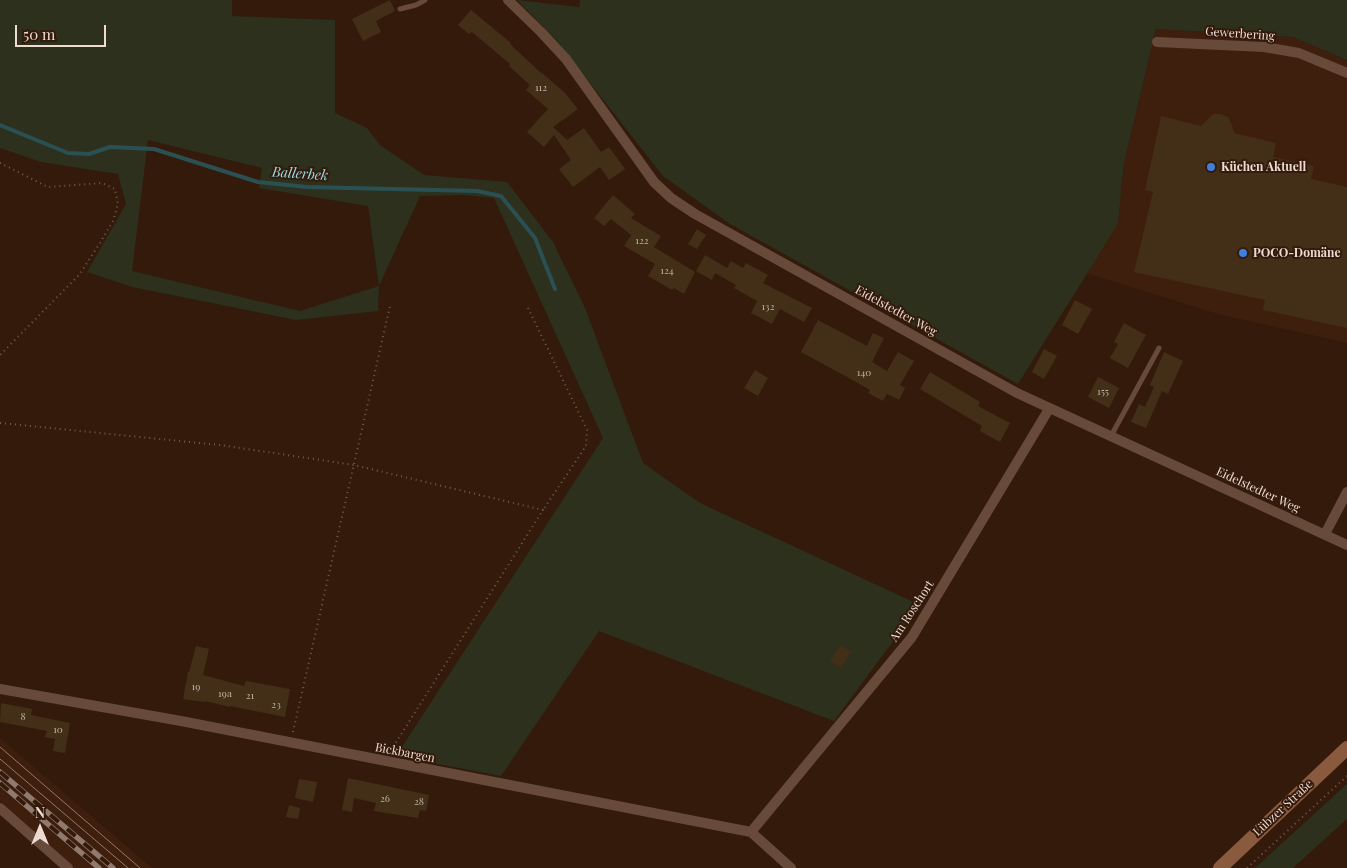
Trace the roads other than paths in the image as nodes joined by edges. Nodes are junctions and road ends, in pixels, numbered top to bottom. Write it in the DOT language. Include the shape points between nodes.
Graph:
graph roads {
  1 [pos="425,0"];
  2 [pos="508,0"];
  3 [pos="400,8"];
  4 [pos="1157,42"];
  5 [pos="1347,73"];
  6 [pos="1159,348"];
  7 [pos="1049,409"];
  8 [pos="1111,437"];
  9 [pos="1347,492"];
  10 [pos="1325,534"];
  11 [pos="1347,545"];
  12 [pos="0,690"];
  13 [pos="1347,748"];
  14 [pos="0,808"];
  15 [pos="751,832"];
  16 [pos="68,868"];
  17 [pos="791,868"];
  18 [pos="1220,868"];
  1 -- 3 [label="lane"];
  2 -- 7 [label="street, Eidelstedter Weg" via="566,59 654,182 671,198"];
  4 -- 5 [label="street, Gewerbering" via="1264,47 1299,54"];
  6 -- 8 [label="lane"];
  7 -- 8 [label="street, Eidelstedter Weg"];
  7 -- 15 [label="street, Am Roschort" via="912,638"];
  8 -- 10 [label="street, Eidelstedter Weg"];
  9 -- 10 [label="street"];
  10 -- 11 [label="street, Eidelstedter Weg"];
  12 -- 15 [label="street, Bickbargen" via="181,721"];
  13 -- 18 [label="street, Lübzer Straße"];
  14 -- 16 [label="street"];
  15 -- 17 [label="street"];
}
